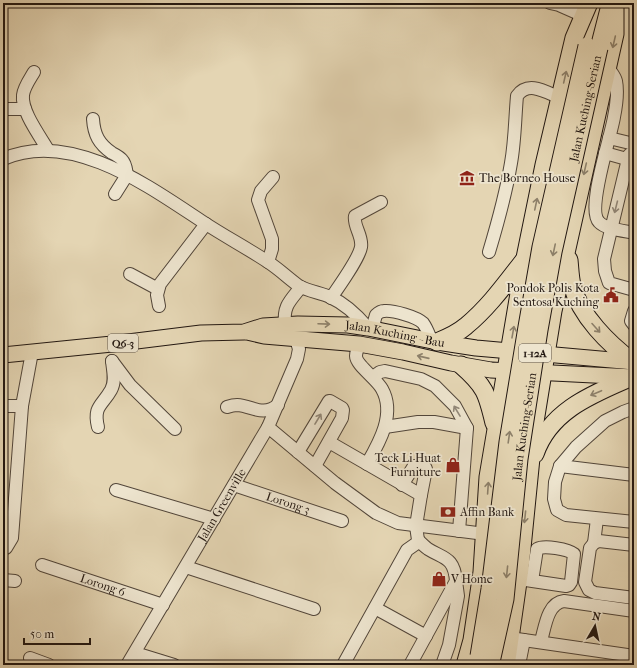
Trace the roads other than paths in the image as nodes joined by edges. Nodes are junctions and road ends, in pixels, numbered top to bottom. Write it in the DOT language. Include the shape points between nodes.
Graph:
graph roads {
  1 [pos="550,3"];
  2 [pos="611,3"];
  3 [pos="615,3"];
  4 [pos="589,7"];
  5 [pos="593,47"];
  6 [pos="608,67"];
  7 [pos="34,72"];
  8 [pos="560,98"];
  9 [pos="3,109"];
  10 [pos="24,109"];
  11 [pos="93,119"];
  12 [pos="609,138"];
  13 [pos="634,144"];
  14 [pos="48,150"];
  15 [pos="605,153"];
  16 [pos="632,157"];
  17 [pos="3,159"];
  18 [pos="128,175"];
  19 [pos="273,177"];
  20 [pos="115,194"];
  21 [pos="381,202"];
  22 [pos="206,224"];
  23 [pos="611,228"];
  24 [pos="634,233"];
  25 [pos="569,240"];
  26 [pos="488,252"];
  27 [pos="525,258"];
  28 [pos="268,262"];
  29 [pos="130,274"];
  30 [pos="301,287"];
  31 [pos="158,289"];
  32 [pos="634,290"];
  33 [pos="331,298"];
  34 [pos="159,306"];
  35 [pos="634,311"];
  36 [pos="285,324"];
  37 [pos="634,325"];
  38 [pos="372,329"];
  39 [pos="244,332"];
  40 [pos="296,339"];
  41 [pos="432,342"];
  42 [pos="112,344"];
  43 [pos="359,344"];
  44 [pos="32,352"];
  45 [pos="509,352"];
  46 [pos="3,354"];
  47 [pos="546,354"];
  48 [pos="112,361"];
  49 [pos="461,365"];
  50 [pos="633,370"];
  51 [pos="506,371"];
  52 [pos="543,372"];
  53 [pos="374,377"];
  54 [pos="278,405"];
  55 [pos="3,406"];
  56 [pos="22,406"];
  57 [pos="227,407"];
  58 [pos="634,408"];
  59 [pos="98,427"];
  60 [pos="268,427"];
  61 [pos="385,428"];
  62 [pos="467,428"];
  63 [pos="175,429"];
  64 [pos="496,433"];
  65 [pos="329,442"];
  66 [pos="298,452"];
  67 [pos="367,464"];
  68 [pos="315,466"];
  69 [pos="560,466"];
  70 [pos="530,471"];
  71 [pos="634,475"];
  72 [pos="234,485"];
  73 [pos="402,485"];
  74 [pos="116,490"];
  75 [pos="421,495"];
  76 [pos="214,519"];
  77 [pos="597,519"];
  78 [pos="342,521"];
  79 [pos="634,522"];
  80 [pos="416,526"];
  81 [pos="459,531"];
  82 [pos="485,534"];
  83 [pos="418,540"];
  84 [pos="594,543"];
  85 [pos="634,545"];
  86 [pos="3,548"];
  87 [pos="42,565"];
  88 [pos="186,567"];
  89 [pos="456,581"];
  90 [pos="634,598"];
  91 [pos="163,605"];
  92 [pos="375,608"];
  93 [pos="314,609"];
  94 [pos="634,611"];
  95 [pos="426,636"];
  96 [pos="517,639"];
  97 [pos="541,641"];
  98 [pos="135,653"];
  99 [pos="634,656"];
  100 [pos="30,658"];
  101 [pos="488,663"];
  102 [pos="49,665"];
  103 [pos="127,665"];
  104 [pos="174,665"];
  105 [pos="343,665"];
  106 [pos="410,665"];
  107 [pos="442,665"];
  108 [pos="465,665"];
  109 [pos="519,665"];
  1 -- 4 [label="street"];
  2 -- 5 [label="highway, Jalan Kuching-Serian / 1-12A"];
  3 -- 6 [label="highway, one-way" via="616,34"];
  4 -- 5 [label="highway, Jalan Kuching-Serian"];
  8 -- 4 [label="highway, one-way" via="574,38"];
  5 -- 101 [label="highway, Jalan Kuching-Serian / 1-12A, bridge" via="539,330 519,458 505,598"];
  6 -- 12 [label="street" via="616,80 614,118"];
  6 -- 25 [label="highway, one-way"];
  7 -- 10 [label="street" via="23,96"];
  8 -- 26 [label="street" via="535,88 521,90 517,96 508,184"];
  27 -- 8 [label="highway, one-way"];
  9 -- 10 [label="street"];
  10 -- 14 [label="street"];
  11 -- 18 [label="street" via="93,128 98,140 122,159"];
  12 -- 13 [label="street"];
  12 -- 15 [label="street"];
  14 -- 17 [label="street" via="28,151"];
  14 -- 18 [label="street" via="88,158"];
  15 -- 16 [label="street"];
  15 -- 23 [label="street" via="597,189 595,216 599,222"];
  16 -- 23 [label="street, one-way"];
  18 -- 20 [label="street"];
  18 -- 22 [label="street"];
  19 -- 28 [label="street" via="261,191 258,200 272,239"];
  21 -- 33 [label="street" via="355,216 361,246"];
  22 -- 28 [label="street"];
  22 -- 31 [label="street"];
  23 -- 24 [label="street"];
  23 -- 32 [label="street" via="604,259 609,283"];
  25 -- 47 [label="highway" via="552,311"];
  25 -- 50 [label="highway, one-way" via="570,275 578,300 594,326 621,353"];
  27 -- 41 [label="highway" via="492,301 466,326 452,335"];
  45 -- 27 [label="highway, one-way"];
  28 -- 30 [label="street"];
  29 -- 31 [label="street"];
  30 -- 33 [label="street"];
  30 -- 36 [label="street" via="285,308"];
  31 -- 34 [label="street"];
  33 -- 38 [label="street"];
  35 -- 37 [label="street" via="631,321"];
  36 -- 38 [label="main road, Jalan Kuching - Bau, one-way" via="348,325"];
  36 -- 39 [label="main road, Jalan Kuching - Bau" via="263,326"];
  38 -- 41 [label="main road, Jalan Kuching - Bau"];
  38 -- 41 [label="street" via="376,315 383,311 391,311 415,318 422,323"];
  39 -- 40 [label="main road, Jalan Kuching - Bau"];
  39 -- 42 [label="main road, Jalan Kuching - Bau / Q6-3" via="200,333"];
  40 -- 43 [label="main road, Jalan Kuching - Bau"];
  40 -- 54 [label="street, Jalan Greenville" via="299,350 297,359"];
  41 -- 45 [label="main road, Jalan Kuching - Bau"];
  42 -- 44 [label="main road, Jalan Kuching - Bau / Q6-3"];
  42 -- 48 [label="street"];
  49 -- 43 [label="main road, Jalan Kuching - Bau, one-way"];
  43 -- 53 [label="street" via="357,362"];
  44 -- 46 [label="main road, Jalan Kuching - Bau / Q6-3"];
  44 -- 56 [label="street"];
  45 -- 47 [label="main road, Jalan Kuching - Bau"];
  45 -- 51 [label="highway"];
  47 -- 50 [label="main road, Jalan Kuching - Bau"];
  47 -- 52 [label="highway"];
  48 -- 59 [label="street" via="112,389 95,416"];
  48 -- 63 [label="street" via="130,385"];
  49 -- 51 [label="main road, Jalan Kuching - Bau"];
  49 -- 64 [label="highway" via="475,378 488,396"];
  50 -- 52 [label="main road, Jalan Kuching - Bau"];
  50 -- 70 [label="highway, one-way" via="568,410 543,436"];
  51 -- 52 [label="main road, Jalan Kuching - Bau"];
  51 -- 64 [label="highway"];
  52 -- 70 [label="highway"];
  53 -- 61 [label="street" via="383,390 387,408"];
  62 -- 53 [label="street, one-way" via="455,406 435,386 421,379 385,371"];
  54 -- 57 [label="street" via="271,410 236,405"];
  54 -- 60 [label="street, Jalan Greenville"];
  55 -- 56 [label="street"];
  56 -- 86 [label="street" via="12,538 6,548"];
  58 -- 69 [label="street" via="605,421 576,447"];
  60 -- 66 [label="street"];
  60 -- 72 [label="street, Jalan Greenville"];
  61 -- 62 [label="street" via="418,422"];
  61 -- 67 [label="street"];
  62 -- 81 [label="street"];
  82 -- 64 [label="highway, one-way" via="488,477"];
  66 -- 65 [label="street, one-way" via="330,401 343,410 342,418"];
  65 -- 67 [label="street"];
  65 -- 68 [label="street"];
  66 -- 68 [label="street"];
  67 -- 73 [label="street"];
  68 -- 80 [label="street" via="376,513 398,523"];
  69 -- 71 [label="street"];
  69 -- 77 [label="street" via="554,490 557,510 566,515"];
  70 -- 96 [label="highway, one-way" via="525,580"];
  72 -- 76 [label="street, Jalan Greenville"];
  72 -- 78 [label="street, Lorong 3"];
  73 -- 75 [label="street"];
  73 -- 75 [label="street" via="414,466 426,467"];
  74 -- 76 [label="street"];
  75 -- 80 [label="street"];
  76 -- 88 [label="street, Jalan Greenville"];
  77 -- 79 [label="street"];
  77 -- 84 [label="street"];
  80 -- 81 [label="street"];
  80 -- 83 [label="street"];
  81 -- 82 [label="street"];
  82 -- 108 [label="highway" via="472,640"];
  83 -- 89 [label="street" via="446,559 454,571"];
  83 -- 92 [label="street" via="407,550"];
  84 -- 85 [label="street" via="599,541"];
  84 -- 90 [label="street" via="590,548 585,582 589,590"];
  87 -- 91 [label="street, Lorong 6"];
  88 -- 91 [label="street, Jalan Greenville"];
  88 -- 93 [label="street"];
  89 -- 95 [label="street"];
  89 -- 107 [label="street" via="458,596 449,645"];
  91 -- 98 [label="street, Jalan Greenville"];
  92 -- 95 [label="street"];
  92 -- 105 [label="street"];
  94 -- 97 [label="street" via="559,601 551,608"];
  95 -- 106 [label="street"];
  96 -- 97 [label="street"];
  96 -- 101 [label="highway"];
  96 -- 109 [label="street"];
  97 -- 99 [label="street"];
  98 -- 103 [label="street, Jalan Greenville"];
  98 -- 104 [label="street"];
  100 -- 102 [label="street"];
}
